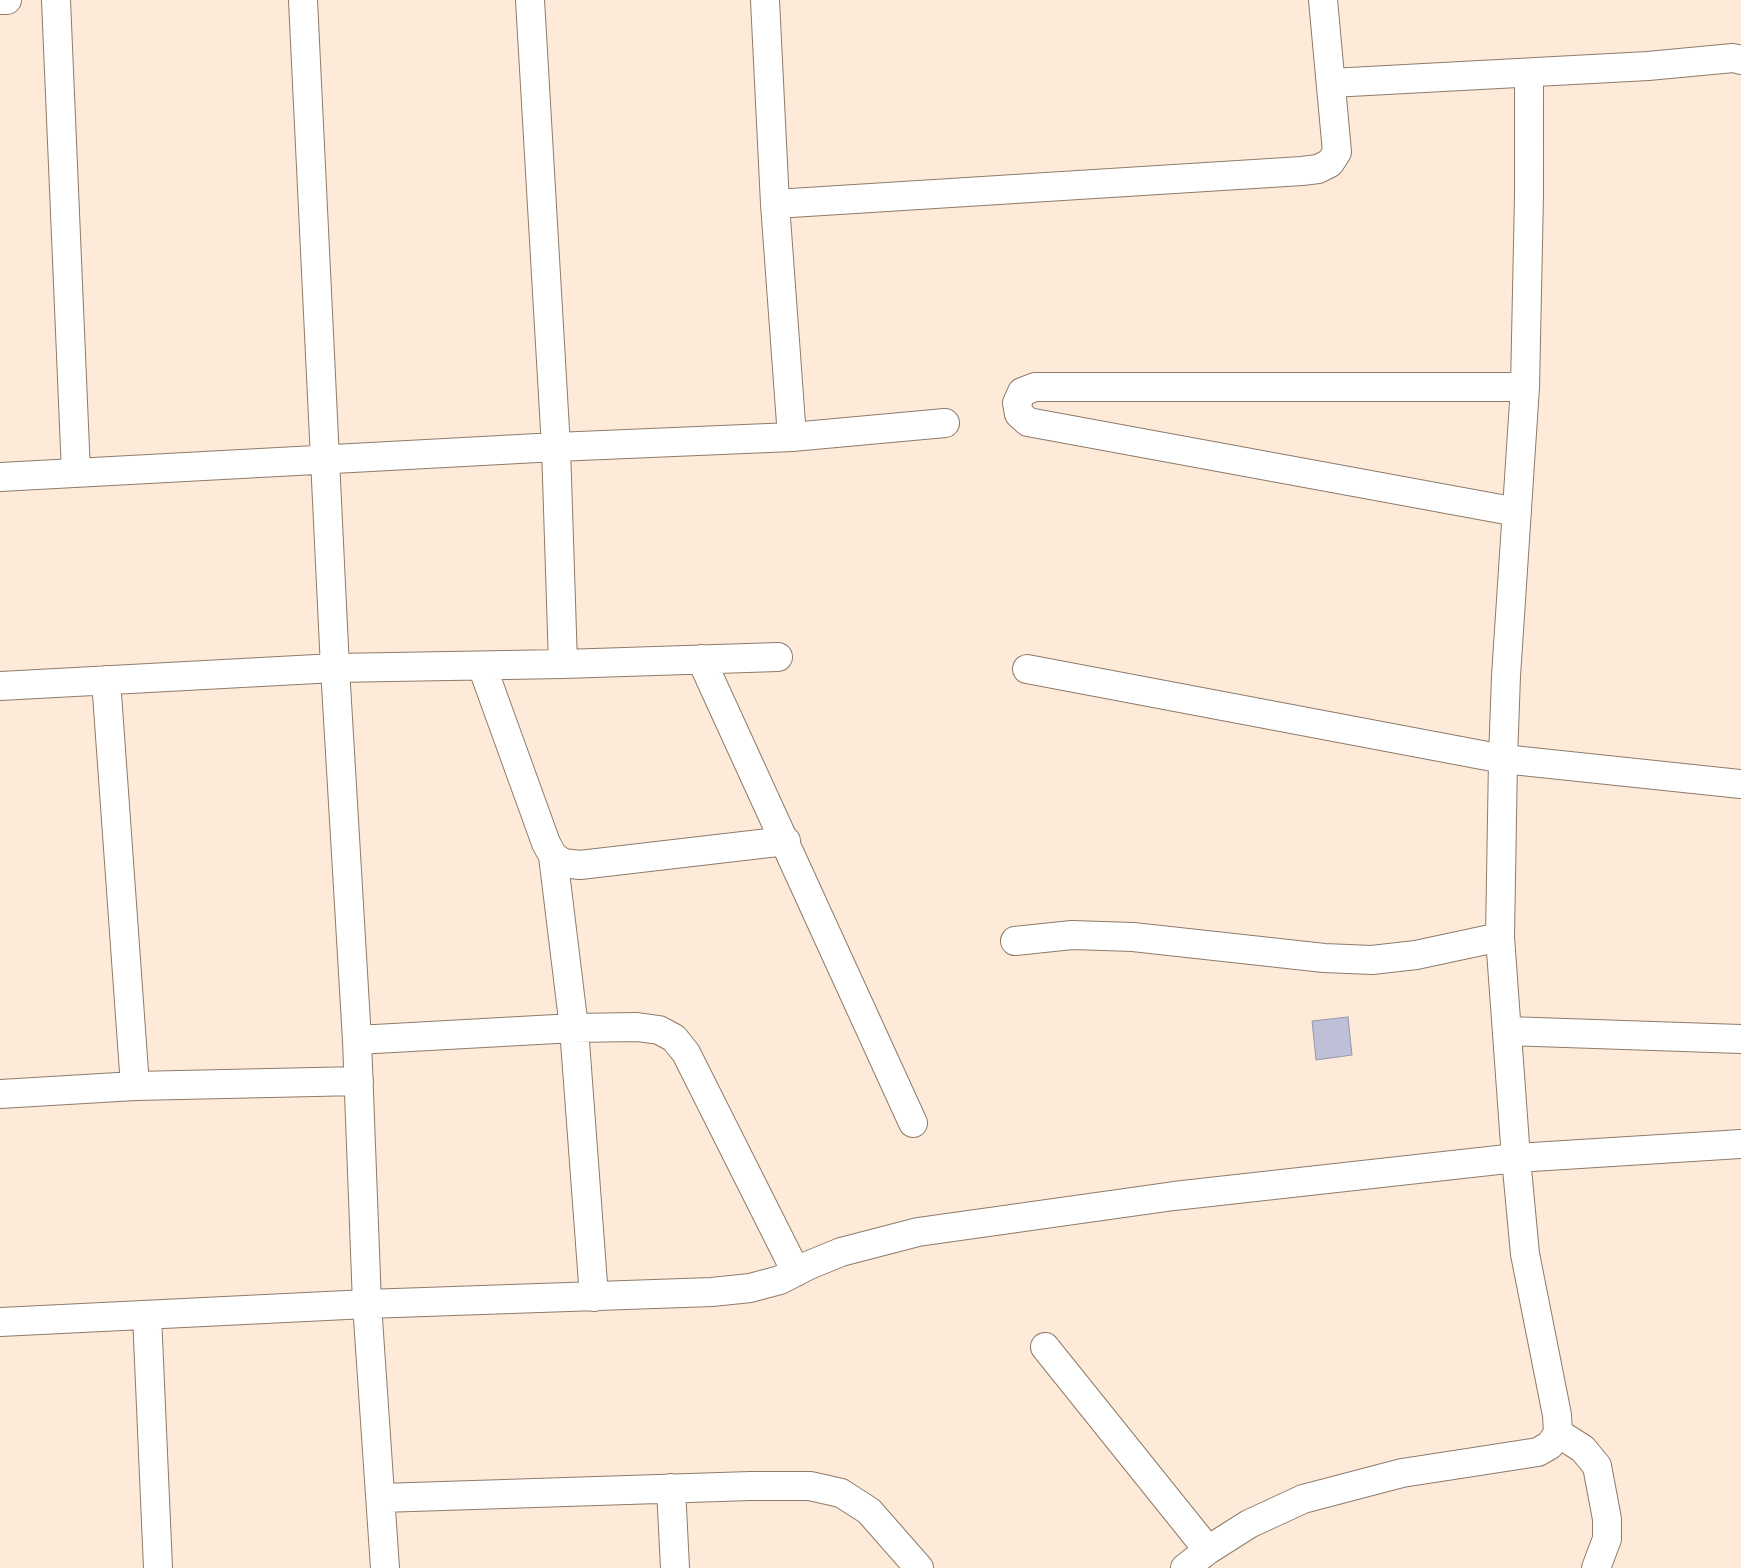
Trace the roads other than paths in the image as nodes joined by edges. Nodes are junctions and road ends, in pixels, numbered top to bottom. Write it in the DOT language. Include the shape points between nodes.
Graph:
graph roads {
  1 [pos="0,0"];
  2 [pos="8,0"];
  3 [pos="56,0"];
  4 [pos="303,0"];
  5 [pos="530,0"];
  6 [pos="766,0"];
  7 [pos="1323,0"];
  8 [pos="1741,60"];
  9 [pos="1529,73"];
  10 [pos="1331,83"];
  11 [pos="775,204"];
  12 [pos="1525,387"];
  13 [pos="945,423"];
  14 [pos="792,437"];
  15 [pos="556,447"];
  16 [pos="326,460"];
  17 [pos="76,473"];
  18 [pos="0,477"];
  19 [pos="1517,512"];
  20 [pos="778,657"];
  21 [pos="701,660"];
  22 [pos="563,664"];
  23 [pos="482,666"];
  24 [pos="335,668"];
  25 [pos="1027,669"];
  26 [pos="106,680"];
  27 [pos="0,686"];
  28 [pos="1503,759"];
  29 [pos="1741,784"];
  30 [pos="786,841"];
  31 [pos="553,856"];
  32 [pos="1500,937"];
  33 [pos="1015,941"];
  34 [pos="574,1028"];
  35 [pos="1507,1031"];
  36 [pos="1741,1039"];
  37 [pos="357,1040"];
  38 [pos="359,1081"];
  39 [pos="135,1086"];
  40 [pos="0,1094"];
  41 [pos="914,1123"];
  42 [pos="1741,1144"];
  43 [pos="1516,1158"];
  44 [pos="796,1272"];
  45 [pos="594,1297"];
  46 [pos="367,1304"];
  47 [pos="147,1315"];
  48 [pos="0,1322"];
  49 [pos="1045,1347"];
  50 [pos="1558,1433"];
  51 [pos="671,1488"];
  52 [pos="381,1498"];
  53 [pos="1208,1550"];
  54 [pos="158,1568"];
  55 [pos="385,1568"];
  56 [pos="675,1568"];
  57 [pos="918,1568"];
  58 [pos="1185,1568"];
  59 [pos="1596,1568"];
  1 -- 2 [label="street"];
  3 -- 17 [label="street"];
  4 -- 16 [label="street"];
  5 -- 15 [label="street"];
  6 -- 11 [label="street"];
  7 -- 10 [label="street"];
  8 -- 9 [label="street"];
  9 -- 10 [label="street"];
  9 -- 12 [label="street"];
  10 -- 11 [label="street" via="1337,152 1330,163 1318,169"];
  11 -- 14 [label="street"];
  12 -- 19 [label="street"];
  12 -- 19 [label="street" via="1034,387 1022,392 1017,403 1019,414 1028,422"];
  13 -- 14 [label="street"];
  14 -- 15 [label="street"];
  15 -- 16 [label="street"];
  15 -- 22 [label="street"];
  16 -- 17 [label="street"];
  16 -- 24 [label="street"];
  17 -- 18 [label="street"];
  19 -- 28 [label="street"];
  20 -- 21 [label="street"];
  21 -- 22 [label="street"];
  21 -- 30 [label="street"];
  22 -- 23 [label="street"];
  23 -- 24 [label="street"];
  23 -- 31 [label="street"];
  24 -- 26 [label="street"];
  24 -- 37 [label="street"];
  25 -- 28 [label="street"];
  26 -- 27 [label="street"];
  26 -- 39 [label="street"];
  28 -- 29 [label="street"];
  28 -- 32 [label="street"];
  30 -- 31 [label="street" via="580,864 563,864"];
  30 -- 41 [label="street"];
  31 -- 34 [label="street"];
  32 -- 33 [label="street" via="1416,955 1372,960 1324,958 1133,937 1072,935"];
  32 -- 35 [label="street"];
  34 -- 37 [label="street"];
  34 -- 44 [label="street" via="637,1027 659,1030 674,1038 686,1053"];
  34 -- 45 [label="street"];
  35 -- 36 [label="street"];
  35 -- 43 [label="street"];
  37 -- 38 [label="street"];
  38 -- 39 [label="street"];
  38 -- 46 [label="street"];
  39 -- 40 [label="street"];
  42 -- 43 [label="street"];
  43 -- 44 [label="street" via="1174,1196 918,1232 841,1252"];
  43 -- 50 [label="street" via="1525,1254"];
  44 -- 45 [label="street" via="750,1288"];
  45 -- 46 [label="street"];
  46 -- 47 [label="street"];
  46 -- 52 [label="street"];
  47 -- 48 [label="street"];
  47 -- 54 [label="street"];
  49 -- 53 [label="street"];
  50 -- 53 [label="street" via="1550,1445 1538,1452 1402,1473 1303,1498 1249,1524"];
  50 -- 59 [label="street" via="1583,1449 1597,1466 1607,1518 1607,1539"];
  51 -- 52 [label="street"];
  51 -- 56 [label="street"];
  51 -- 57 [label="street" via="810,1486 841,1493 869,1511"];
  52 -- 55 [label="street"];
  53 -- 58 [label="street"];
}
